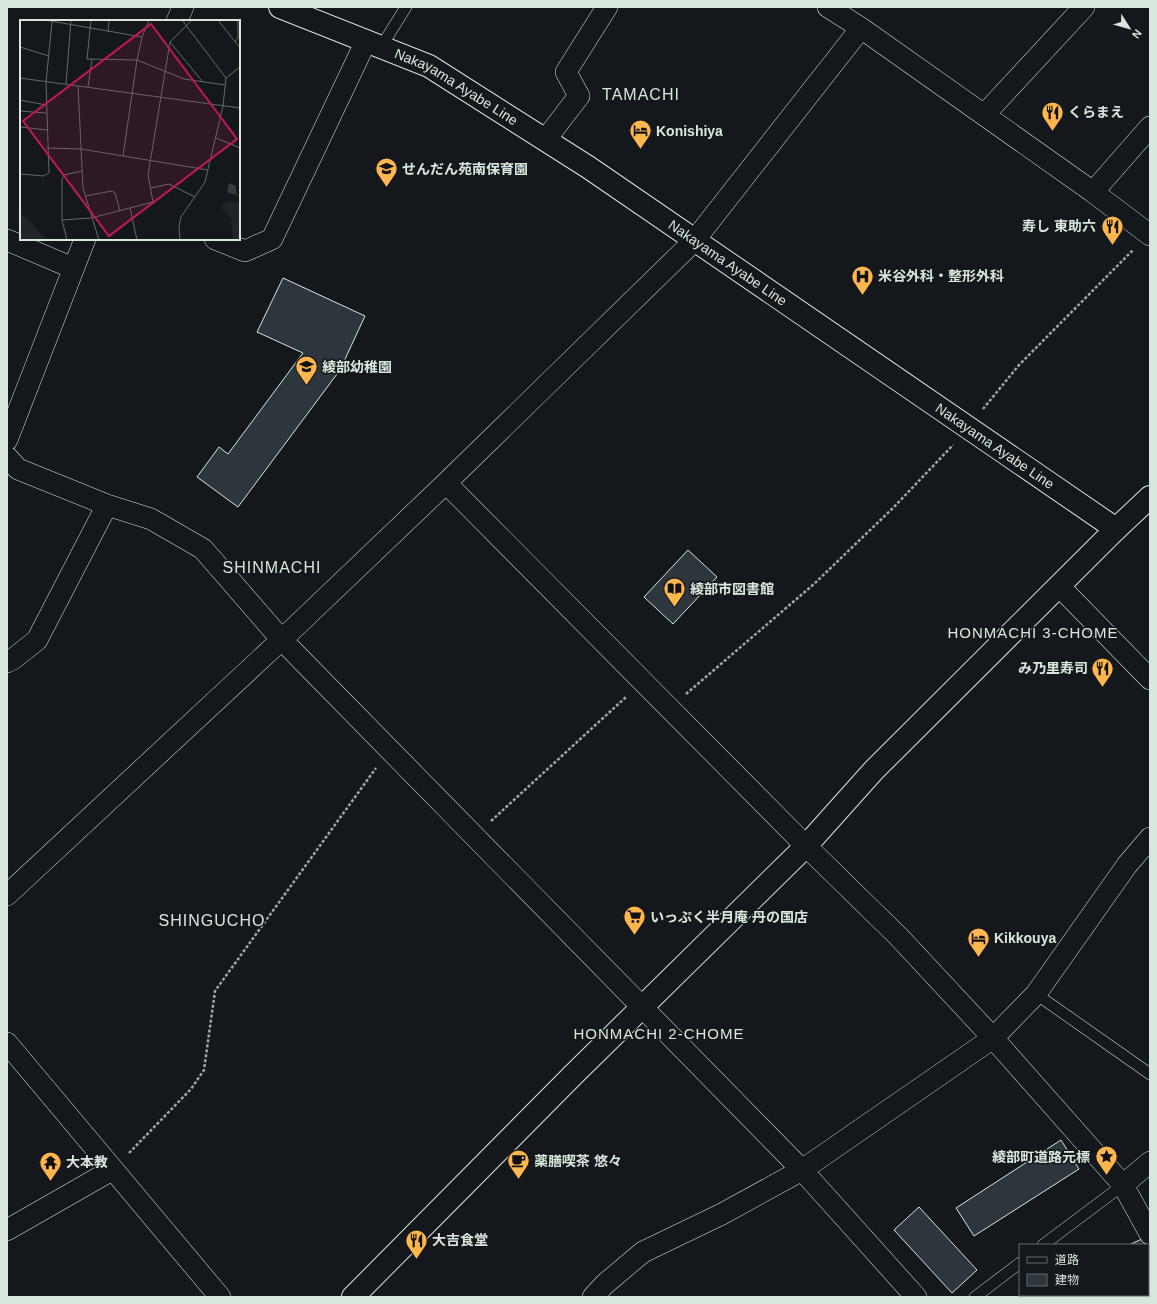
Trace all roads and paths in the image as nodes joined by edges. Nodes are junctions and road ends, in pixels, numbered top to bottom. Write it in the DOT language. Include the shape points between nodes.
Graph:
graph roads {
  1 [pos="183,7"];
  2 [pos="280,7"];
  3 [pos="406,7"];
  4 [pos="607,7"];
  5 [pos="828,7"];
  6 [pos="1084,7"];
  7 [pos="177,20"];
  8 [pos="861,28"];
  9 [pos="373,44"];
  10 [pos="984,115"];
  11 [pos="1150,127"];
  12 [pos="546,140"];
  13 [pos="1093,192"];
  14 [pos="1150,234"];
  15 [pos="7,240"];
  16 [pos="85,240"];
  17 [pos="218,240"];
  18 [pos="694,241"];
  19 [pos="74,268"];
  20 [pos="968,428"];
  21 [pos="7,440"];
  22 [pos="7,457"];
  23 [pos="446,483"];
  24 [pos="1150,497"];
  25 [pos="107,505"];
  26 [pos="1116,529"];
  27 [pos="1060,586"];
  28 [pos="282,639"];
  29 [pos="7,662"];
  30 [pos="1150,680"];
  31 [pos="642,682"];
  32 [pos="669,708"];
  33 [pos="389,750"];
  34 [pos="474,836"];
  35 [pos="1150,838"];
  36 [pos="806,846"];
  37 [pos="7,895"];
  38 [pos="1036,994"];
  39 [pos="642,1008"];
  40 [pos="993,1038"];
  41 [pos="7,1043"];
  42 [pos="1150,1074"];
  43 [pos="1150,1162"];
  44 [pos="112,1170"];
  45 [pos="802,1170"];
  46 [pos="1123,1185"];
  47 [pos="7,1230"];
  48 [pos="1150,1234"];
  49 [pos="1044,1244"];
  50 [pos="1019,1264"];
  51 [pos="220,1297"];
  52 [pos="353,1297"];
  53 [pos="593,1297"];
  54 [pos="916,1297"];
  55 [pos="975,1297"];
  1 -- 7 [label="street"];
  2 -- 9 [label="street, Nakayama Ayabe Line"];
  3 -- 9 [label="lane"];
  4 -- 12 [label="street" via="566,72 579,96"];
  5 -- 8 [label="street"];
  6 -- 10 [label="street"];
  8 -- 10 [label="street"];
  8 -- 18 [label="street"];
  9 -- 12 [label="street, Nakayama Ayabe Line" via="429,66"];
  9 -- 17 [label="street" via="272,239 245,251"];
  10 -- 13 [label="street"];
  11 -- 13 [label="street"];
  12 -- 18 [label="street, Nakayama Ayabe Line"];
  13 -- 14 [label="street"];
  14 -- 20 [label="path" via="1019,365"];
  15 -- 19 [label="street"];
  16 -- 19 [label="street"];
  18 -- 20 [label="street, Nakayama Ayabe Line"];
  18 -- 23 [label="street"];
  19 -- 21 [label="street"];
  20 -- 26 [label="street, Nakayama Ayabe Line"];
  20 -- 32 [label="path" via="894,507 814,584"];
  22 -- 25 [label="street" via="18,469"];
  23 -- 28 [label="street"];
  23 -- 31 [label="street"];
  24 -- 26 [label="street"];
  25 -- 28 [label="street" via="151,519 203,549"];
  25 -- 29 [label="street" via="37,640 14,660"];
  26 -- 27 [label="street"];
  27 -- 30 [label="street"];
  27 -- 36 [label="street" via="874,770"];
  28 -- 33 [label="street"];
  28 -- 37 [label="street"];
  31 -- 32 [label="street"];
  31 -- 34 [label="path"];
  32 -- 36 [label="street"];
  33 -- 34 [label="street"];
  33 -- 44 [label="path" via="215,991 204,1070 192,1089"];
  34 -- 39 [label="street"];
  35 -- 38 [label="street" via="1127,865"];
  36 -- 39 [label="street"];
  36 -- 40 [label="street" via="899,937"];
  38 -- 40 [label="street"];
  38 -- 42 [label="lane"];
  39 -- 45 [label="street"];
  39 -- 52 [label="street"];
  40 -- 45 [label="street"];
  40 -- 46 [label="street"];
  41 -- 44 [label="street"];
  43 -- 46 [label="street"];
  44 -- 47 [label="street"];
  44 -- 51 [label="street"];
  45 -- 53 [label="street" via="722,1214 643,1252"];
  45 -- 54 [label="street"];
  46 -- 48 [label="street"];
  46 -- 49 [label="lane"];
  50 -- 55 [label="lane"];
}
